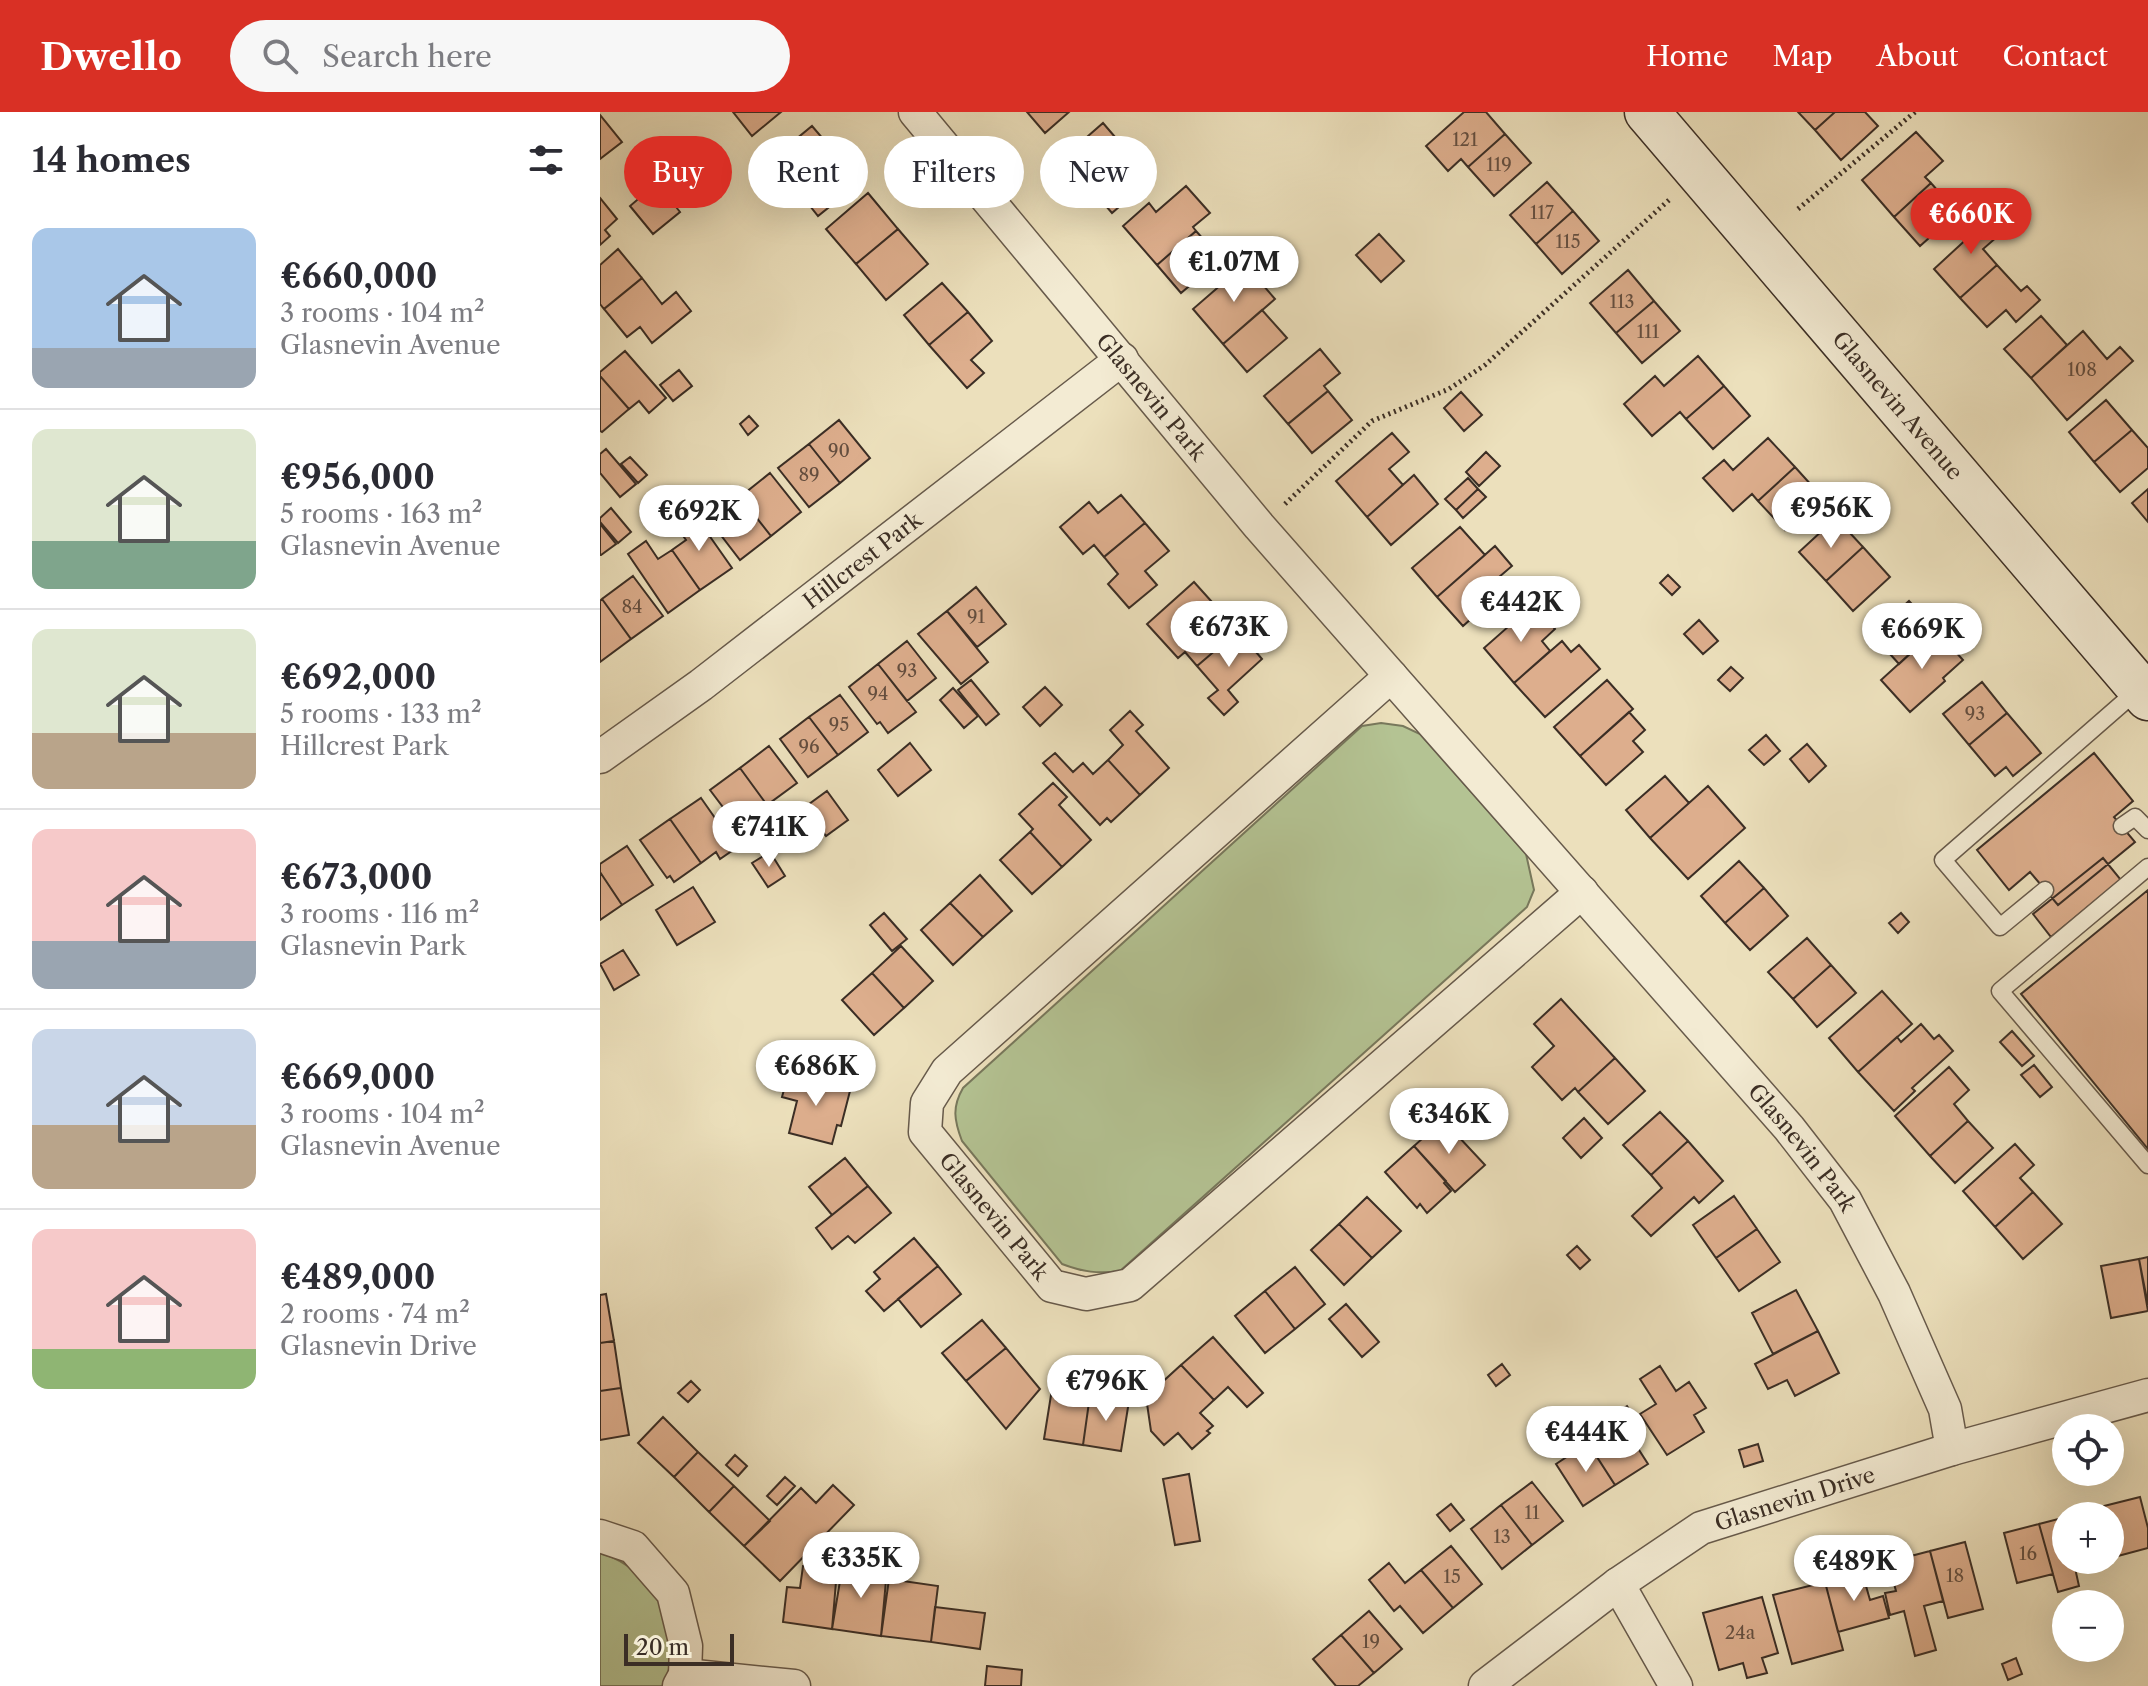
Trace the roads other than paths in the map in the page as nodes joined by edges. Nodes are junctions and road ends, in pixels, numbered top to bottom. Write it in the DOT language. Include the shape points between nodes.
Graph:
graph roads {
  1 [pos="915,112"];
  2 [pos="1647,112"];
  3 [pos="1122,359"];
  4 [pos="1391,676"];
  5 [pos="2144,693"];
  6 [pos="600,757"];
  7 [pos="2122,826"];
  8 [pos="2148,830"];
  9 [pos="2148,867"];
  10 [pos="2045,890"];
  11 [pos="1582,892"];
  12 [pos="2148,1165"];
  13 [pos="2148,1395"];
  14 [pos="1952,1449"];
  15 [pos="600,1536"];
  16 [pos="1618,1584"];
  17 [pos="682,1680"];
  18 [pos="794,1686"];
  19 [pos="1485,1686"];
  20 [pos="1676,1686"];
  1 -- 3 [label="street, Glasnevin Park"];
  2 -- 5 [label="main road, Glasnevin Avenue"];
  3 -- 4 [label="street, Glasnevin Park"];
  3 -- 6 [label="street, Hillcrest Park"];
  4 -- 11 [label="street, Glasnevin Park"];
  4 -- 11 [label="street, Glasnevin Park" via="947,1071 927,1103 925,1132 1052,1286 1086,1294 1130,1285"];
  5 -- 10 [label="lane" via="1943,860 2000,927"];
  7 -- 8 [label="lane" via="2135,817"];
  9 -- 12 [label="lane" via="2000,991"];
  11 -- 14 [label="street, Glasnevin Park" via="1789,1128 1845,1200 1894,1293 1945,1409"];
  13 -- 14 [label="street, Glasnevin Drive"];
  14 -- 16 [label="street, Glasnevin Drive" via="1701,1528"];
  15 -- 17 [label="street" via="633,1547 673,1593 686,1646"];
  16 -- 19 [label="street, Glasnevin Drive"];
  16 -- 20 [label="street"];
  17 -- 18 [label="street"];
}
